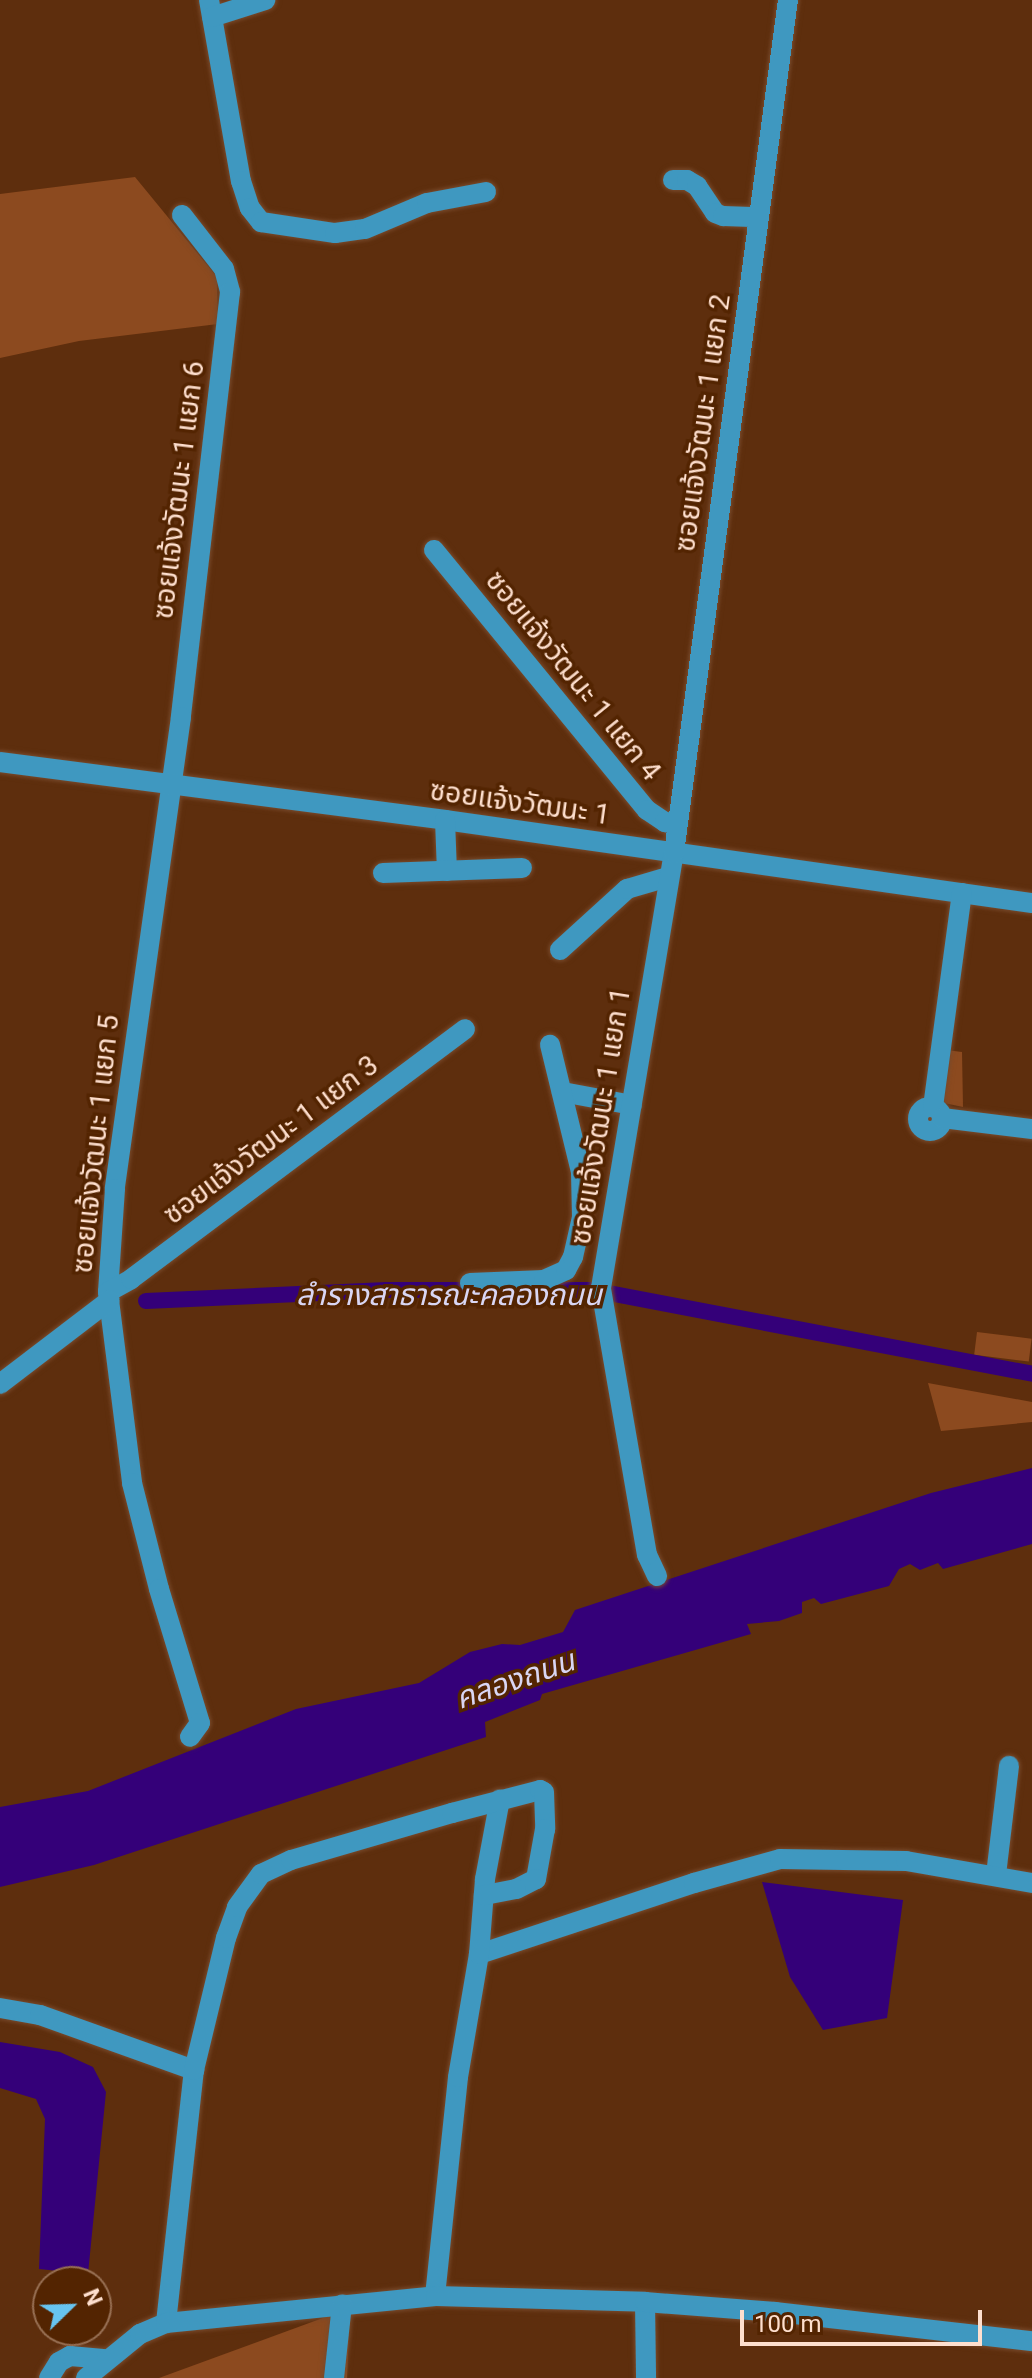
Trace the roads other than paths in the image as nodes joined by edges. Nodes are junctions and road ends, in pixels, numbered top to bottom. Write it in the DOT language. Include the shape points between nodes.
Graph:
graph roads {
  1 [pos="265,0"];
  2 [pos="788,0"];
  3 [pos="211,9"];
  4 [pos="673,180"];
  5 [pos="486,192"];
  6 [pos="182,215"];
  7 [pos="759,217"];
  8 [pos="434,550"];
  9 [pos="0,762"];
  10 [pos="171,786"];
  11 [pos="445,820"];
  12 [pos="678,824"];
  13 [pos="674,853"];
  14 [pos="522,868"];
  15 [pos="447,871"];
  16 [pos="383,873"];
  17 [pos="668,877"];
  18 [pos="962,893"];
  19 [pos="1032,903"];
  20 [pos="560,950"];
  21 [pos="465,1029"];
  22 [pos="550,1045"];
  23 [pos="562,1092"];
  24 [pos="632,1105"];
  25 [pos="1032,1129"];
  26 [pos="470,1283"];
  27 [pos="109,1296"];
  28 [pos="0,1384"];
  29 [pos="657,1576"];
  30 [pos="190,1737"];
  31 [pos="1009,1766"];
  32 [pos="500,1799"];
  33 [pos="996,1875"];
  34 [pos="1032,1883"];
  35 [pos="484,1895"];
  36 [pos="479,1954"];
  37 [pos="0,2008"];
  38 [pos="194,2070"];
  39 [pos="435,2296"];
  40 [pos="645,2302"];
  41 [pos="342,2304"];
  42 [pos="166,2323"];
  43 [pos="1032,2341"];
  44 [pos="106,2359"];
  45 [pos="49,2378"];
  46 [pos="86,2378"];
  47 [pos="334,2378"];
  48 [pos="646,2378"];
  1 -- 3 [label="street"];
  2 -- 7 [label="street, ซอยแจ้งวัฒนะ 1 แยก 2"];
  3 -- 5 [label="street" via="241,181 261,222 335,233 365,229 427,203"];
  4 -- 7 [label="street" via="697,186 715,213"];
  6 -- 10 [label="street, ซอยแจ้งวัฒนะ 1 แยก 6" via="224,269 230,292"];
  7 -- 12 [label="street, ซอยแจ้งวัฒนะ 1 แยก 2"];
  8 -- 12 [label="street, ซอยแจ้งวัฒนะ 1 แยก 4" via="647,810"];
  9 -- 10 [label="street, ซอยแจ้งวัฒนะ 1"];
  10 -- 11 [label="street, ซอยแจ้งวัฒนะ 1"];
  10 -- 27 [label="street, ซอยแจ้งวัฒนะ 1 แยก 5" via="115,1189"];
  11 -- 13 [label="street, ซอยแจ้งวัฒนะ 1"];
  11 -- 15 [label="street"];
  12 -- 13 [label="street, ซอยแจ้งวัฒนะ 1 แยก 2"];
  13 -- 17 [label="street, ซอยแจ้งวัฒนะ 1 แยก 1"];
  13 -- 18 [label="street, ซอยแจ้งวัฒนะ 1"];
  14 -- 15 [label="street"];
  15 -- 16 [label="street"];
  17 -- 20 [label="street" via="627,889"];
  17 -- 24 [label="street, ซอยแจ้งวัฒนะ 1 แยก 1"];
  18 -- 19 [label="street, ซอยแจ้งวัฒนะ 1"];
  18 -- 25 [label="street" via="938,1113"];
  21 -- 27 [label="street, ซอยแจ้งวัฒนะ 1 แยก 3"];
  22 -- 23 [label="street"];
  23 -- 24 [label="street"];
  23 -- 26 [label="street" via="583,1197 573,1257 566,1270 544,1280"];
  24 -- 29 [label="street, ซอยแจ้งวัฒนะ 1 แยก 1" via="601,1288 647,1555"];
  27 -- 28 [label="street, ซอยแจ้งวัฒนะ 1 แยก 3"];
  27 -- 30 [label="street, ซอยแจ้งวัฒนะ 1 แยก 5" via="132,1483 200,1723"];
  31 -- 33 [label="street"];
  32 -- 35 [label="street"];
  32 -- 35 [label="street" via="544,1792 545,1829 536,1879"];
  32 -- 38 [label="street" via="291,1860 261,1874 237,1907 226,1938"];
  33 -- 34 [label="street"];
  33 -- 36 [label="street" via="906,1861 780,1859"];
  35 -- 36 [label="street"];
  36 -- 39 [label="street" via="458,2077"];
  37 -- 38 [label="street" via="40,2015"];
  38 -- 42 [label="street"];
  39 -- 40 [label="street"];
  39 -- 41 [label="street"];
  40 -- 43 [label="street"];
  40 -- 48 [label="street"];
  41 -- 42 [label="street"];
  41 -- 47 [label="street"];
  42 -- 44 [label="street"];
  44 -- 45 [label="street" via="70,2356"];
  44 -- 46 [label="street"];
}
